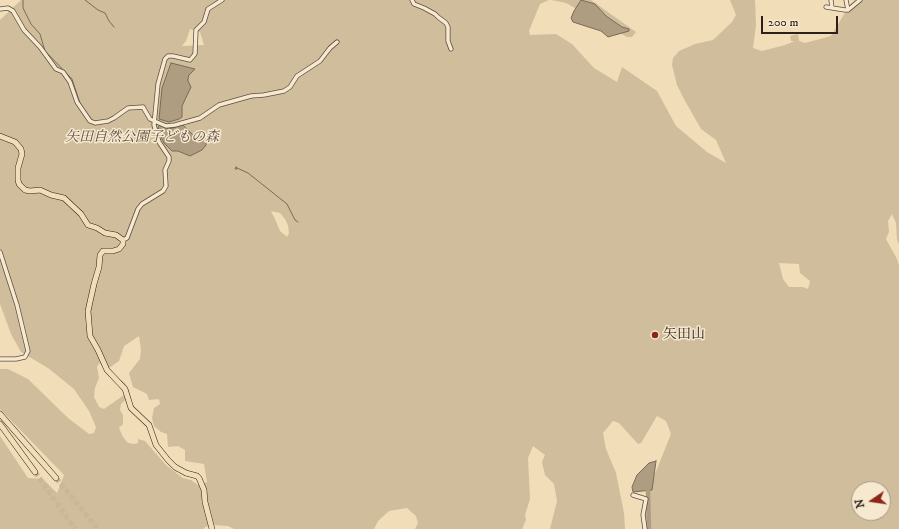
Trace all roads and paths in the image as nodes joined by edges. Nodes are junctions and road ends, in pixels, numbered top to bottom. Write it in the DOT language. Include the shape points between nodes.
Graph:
graph roads {
  1 [pos="222,0"];
  2 [pos="412,0"];
  3 [pos="831,0"];
  4 [pos="846,0"];
  5 [pos="860,0"];
  6 [pos="826,7"];
  7 [pos="832,8"];
  8 [pos="0,9"];
  9 [pos="848,10"];
  10 [pos="337,42"];
  11 [pos="451,49"];
  12 [pos="155,121"];
  13 [pos="0,136"];
  14 [pos="123,240"];
  15 [pos="0,252"];
  16 [pos="0,359"];
  17 [pos="0,414"];
  18 [pos="0,424"];
  19 [pos="35,472"];
  20 [pos="56,478"];
  21 [pos="633,495"];
  22 [pos="212,529"];
  23 [pos="645,529"];
  1 -- 12 [label="street" via="208,9 204,22 196,30 195,54 190,60 173,56 165,59 158,84"];
  2 -- 11 [label="street" via="414,4 446,22"];
  3 -- 7 [label="street"];
  4 -- 9 [label="street"];
  5 -- 9 [label="street"];
  6 -- 7 [label="street"];
  7 -- 9 [label="street"];
  8 -- 12 [label="street" via="8,8 13,11 24,30 40,46 56,69 63,72 70,82 77,102 90,121 108,121 128,108 143,107 150,119"];
  10 -- 12 [label="street" via="320,61 297,76 284,91 251,96 219,105 200,118 175,125 166,126"];
  12 -- 14 [label="street" via="155,132 169,157 165,170 166,186 138,209 127,238"];
  13 -- 14 [label="highway" via="15,142 21,149 18,180 25,190 40,190 62,197 81,214 88,225"];
  14 -- 22 [label="highway" via="119,249 103,251 100,255 88,311 90,336 107,370 125,389 132,410 149,425 156,445 175,467 199,478"];
  15 -- 16 [label="street" via="28,351 25,357"];
  17 -- 20 [label="highway"];
  18 -- 19 [label="highway"];
  21 -- 23 [label="street" via="646,499 643,515"];
}
